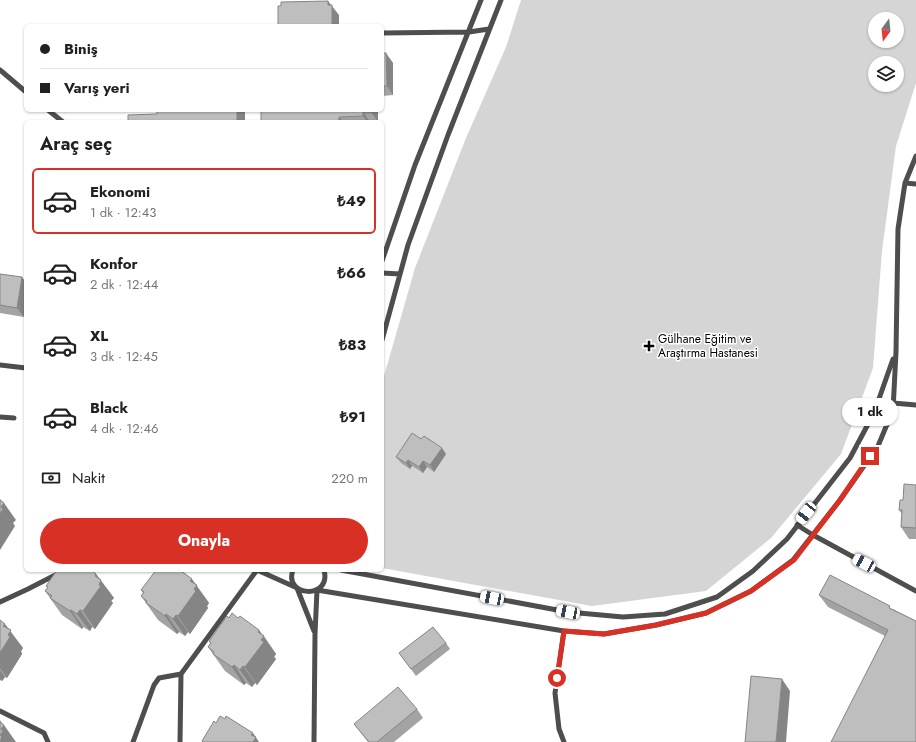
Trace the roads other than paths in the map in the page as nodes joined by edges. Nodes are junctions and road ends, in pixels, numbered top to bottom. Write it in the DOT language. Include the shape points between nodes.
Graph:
graph roads {
  1 [pos="481,0"];
  2 [pos="501,0"];
  3 [pos="489,29"];
  4 [pos="469,32"];
  5 [pos="384,34"];
  6 [pos="0,70"];
  7 [pos="24,90"];
  8 [pos="50,112"];
  9 [pos="60,120"];
  10 [pos="916,156"];
  11 [pos="905,182"];
  12 [pos="916,184"];
  13 [pos="384,254"];
  14 [pos="384,273"];
  15 [pos="400,274"];
  16 [pos="384,333"];
  17 [pos="896,352"];
  18 [pos="0,365"];
  19 [pos="24,368"];
  20 [pos="893,403"];
  21 [pos="916,405"];
  22 [pos="0,417"];
  23 [pos="14,418"];
  24 [pos="798,525"];
  25 [pos="813,535"];
  26 [pos="61,572"];
  27 [pos="256,572"];
  28 [pos="261,572"];
  29 [pos="293,572"];
  30 [pos="324,572"];
  31 [pos="352,572"];
  32 [pos="297,588"];
  33 [pos="317,590"];
  34 [pos="916,591"];
  35 [pos="0,602"];
  36 [pos="564,631"];
  37 [pos="315,634"];
  38 [pos="181,674"];
  39 [pos="0,711"];
  40 [pos="48,742"];
  41 [pos="133,742"];
  42 [pos="180,742"];
  43 [pos="314,742"];
  44 [pos="564,742"];
  1 -- 4 [label="lane"];
  2 -- 3 [label="lane"];
  3 -- 4 [label="lane"];
  3 -- 15 [label="lane" via="408,245"];
  4 -- 5 [label="lane"];
  4 -- 13 [label="lane" via="415,165"];
  6 -- 7 [label="lane"];
  8 -- 9 [label="lane"];
  10 -- 11 [label="lane"];
  11 -- 12 [label="lane"];
  11 -- 17 [label="lane" via="898,229"];
  14 -- 15 [label="lane"];
  15 -- 16 [label="lane"];
  17 -- 20 [label="lane"];
  17 -- 24 [label="lane" via="874,413 850,458"];
  18 -- 19 [label="lane"];
  20 -- 21 [label="lane"];
  20 -- 25 [label="lane" via="878,446"];
  22 -- 23 [label="lane"];
  24 -- 25 [label="lane"];
  24 -- 31 [label="lane" via="753,571 717,597 665,614 623,617 568,612"];
  25 -- 34 [label="lane"];
  25 -- 36 [label="lane" via="794,560 751,591 706,613 604,634"];
  26 -- 35 [label="lane"];
  27 -- 38 [label="lane"];
  28 -- 32 [label="lane"];
  29 -- 32 [label="lane" via="292,578"];
  30 -- 33 [label="lane" via="324,582"];
  32 -- 33 [label="lane" via="307,592"];
  32 -- 37 [label="lane"];
  33 -- 36 [label="lane"];
  33 -- 37 [label="lane"];
  36 -- 44 [label="lane" via="555,693 559,729"];
  37 -- 43 [label="lane"];
  38 -- 41 [label="lane" via="159,678 156,682"];
  38 -- 42 [label="lane"];
  39 -- 40 [label="lane" via="44,733"];
}
